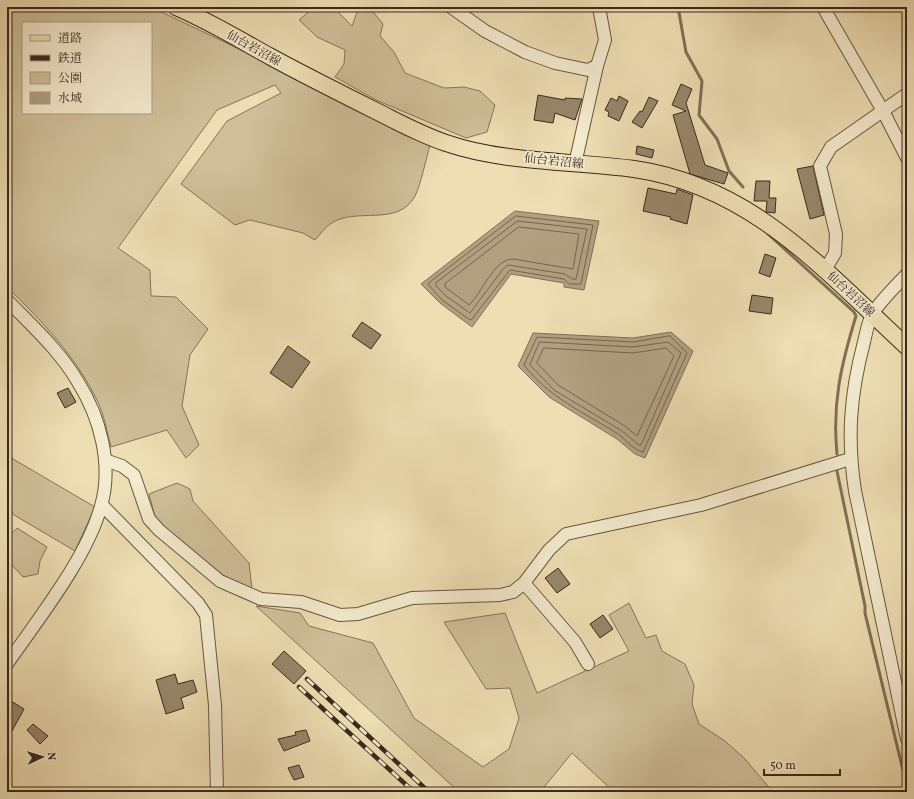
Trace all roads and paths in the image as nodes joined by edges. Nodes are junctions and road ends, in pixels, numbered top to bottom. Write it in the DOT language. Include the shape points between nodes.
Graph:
graph roads {
  1 [pos="176,7"];
  2 [pos="451,7"];
  3 [pos="823,7"];
  4 [pos="602,8"];
  5 [pos="597,66"];
  6 [pos="907,94"];
  7 [pos="883,111"];
  8 [pos="907,158"];
  9 [pos="575,164"];
  10 [pos="825,270"];
  11 [pos="907,274"];
  12 [pos="7,300"];
  13 [pos="872,314"];
  14 [pos="907,347"];
  15 [pos="850,459"];
  16 [pos="105,460"];
  17 [pos="102,505"];
  18 [pos="524,583"];
  19 [pos="7,664"];
  20 [pos="588,664"];
  21 [pos="907,739"];
  22 [pos="217,792"];
  1 -- 9 [label="main road, 仙台岩沼線" via="315,81 409,128 447,143 510,156"];
  2 -- 5 [label="street" via="485,31 525,52 555,63 588,70"];
  3 -- 7 [label="street"];
  4 -- 5 [label="street" via="605,40"];
  5 -- 9 [label="street"];
  6 -- 7 [label="street"];
  7 -- 8 [label="street"];
  7 -- 10 [label="street" via="831,147 820,166 836,234 835,253"];
  9 -- 10 [label="main road, 仙台岩沼線" via="658,173 718,193 764,220"];
  10 -- 13 [label="main road, 仙台岩沼線"];
  11 -- 13 [label="street"];
  12 -- 16 [label="street" via="46,340 78,381 98,426"];
  13 -- 14 [label="main road, 仙台岩沼線"];
  13 -- 15 [label="street" via="852,396"];
  15 -- 18 [label="street" via="701,505 566,534 549,550"];
  15 -- 21 [label="street"];
  16 -- 17 [label="street"];
  16 -- 18 [label="street" via="122,466 134,475 149,519 159,530 220,581 261,599 300,602 340,615 358,614 412,598 513,592"];
  17 -- 19 [label="street" via="97,521 72,569"];
  17 -- 22 [label="street" via="198,603 206,615 215,705"];
  18 -- 20 [label="street" via="575,642"];
}
